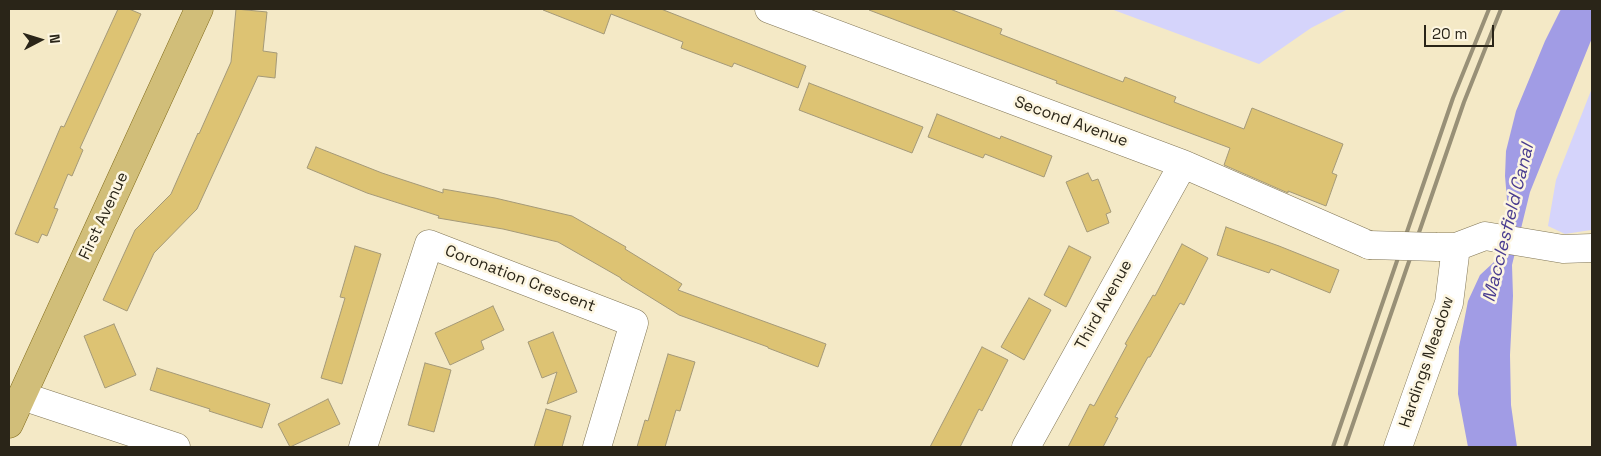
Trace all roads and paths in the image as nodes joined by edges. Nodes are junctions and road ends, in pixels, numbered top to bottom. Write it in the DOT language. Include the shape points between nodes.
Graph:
graph roads {
  1 [pos="199,9"];
  2 [pos="769,9"];
  3 [pos="1183,164"];
  4 [pos="1447,247"];
  5 [pos="1592,248"];
  6 [pos="22,396"];
  7 [pos="9,424"];
  8 [pos="176,447"];
  9 [pos="363,447"];
  10 [pos="597,447"];
  11 [pos="1026,447"];
  12 [pos="1398,447"];
  1 -- 6 [label="main road, First Avenue"];
  2 -- 3 [label="street, Second Avenue"];
  3 -- 4 [label="street, Second Avenue, bridge" via="1369,245"];
  3 -- 11 [label="street, Third Avenue"];
  4 -- 5 [label="street" via="1484,236 1563,250"];
  4 -- 12 [label="street, Hardings Meadow" via="1449,303"];
  6 -- 7 [label="main road, First Avenue"];
  6 -- 8 [label="street"];
  9 -- 10 [label="street, Coronation Crescent" via="429,244 634,323"];
}
